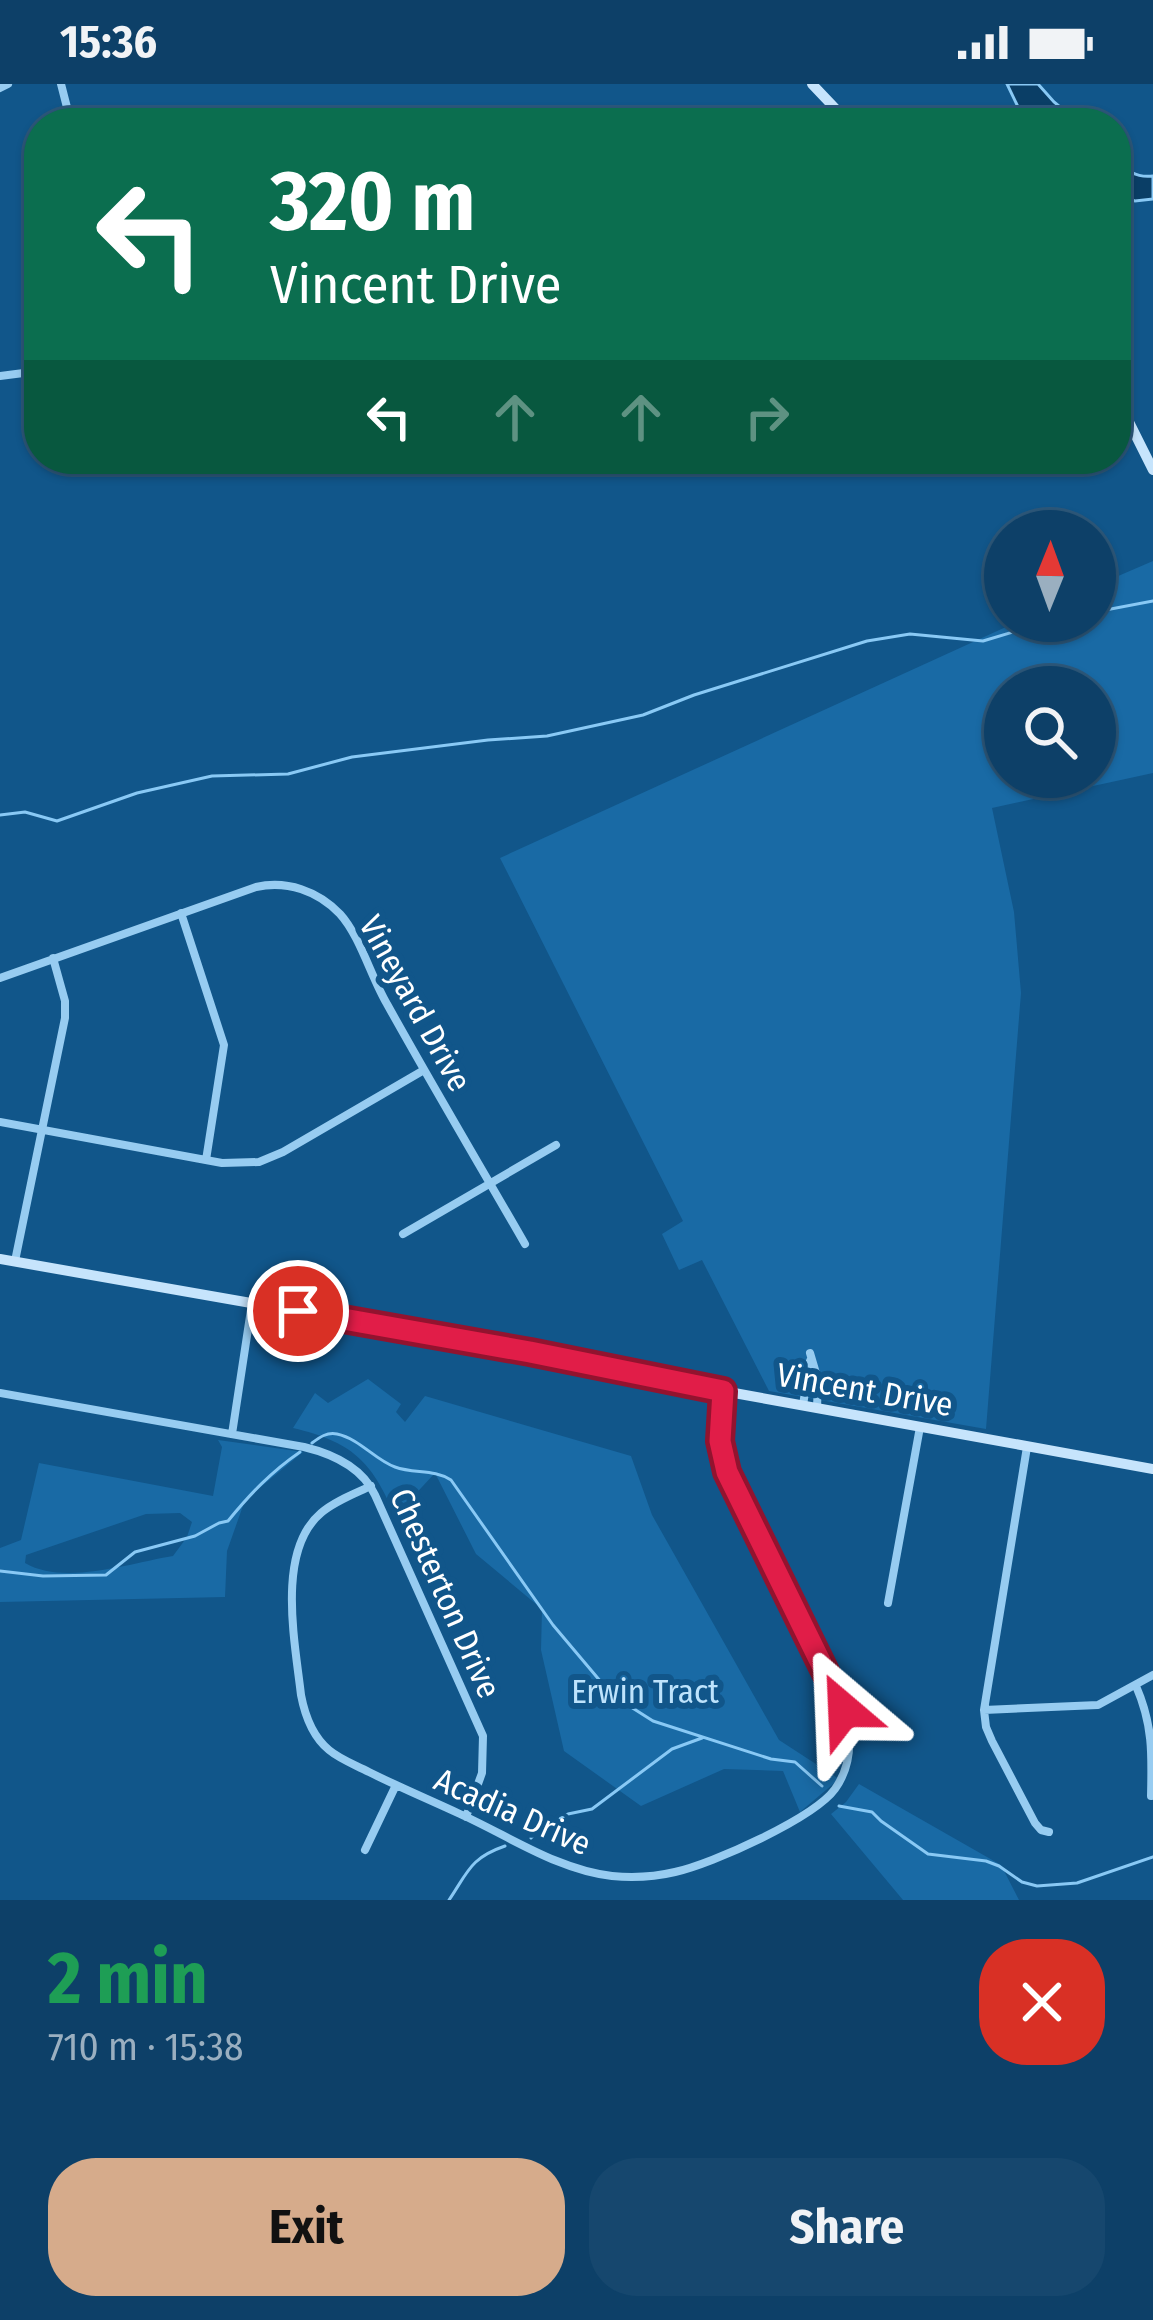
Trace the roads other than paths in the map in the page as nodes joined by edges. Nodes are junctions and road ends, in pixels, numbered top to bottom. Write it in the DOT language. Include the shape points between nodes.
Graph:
graph roads {
  1 [pos="8,84"];
  2 [pos="812,84"];
  3 [pos="0,88"];
  4 [pos="835,108"];
  5 [pos="1131,427"];
  6 [pos="1153,470"];
  7 [pos="181,913"];
  8 [pos="53,958"];
  9 [pos="0,978"];
  10 [pos="424,1070"];
  11 [pos="0,1121"];
  12 [pos="43,1130"];
  13 [pos="556,1145"];
  14 [pos="206,1160"];
  15 [pos="490,1184"];
  16 [pos="403,1234"];
  17 [pos="525,1244"];
  18 [pos="0,1259"];
  19 [pos="15,1262"];
  20 [pos="252,1303"];
  21 [pos="723,1391"];
  22 [pos="0,1393"];
  23 [pos="810,1406"];
  24 [pos="920,1426"];
  25 [pos="232,1434"];
  26 [pos="1027,1447"];
  27 [pos="1153,1469"];
  28 [pos="371,1486"];
  29 [pos="888,1603"];
  30 [pos="1153,1675"];
  31 [pos="1136,1686"];
  32 [pos="984,1710"];
  33 [pos="396,1786"];
  34 [pos="1150,1796"];
  35 [pos="466,1816"];
  36 [pos="1049,1832"];
  37 [pos="365,1850"];
  1 -- 3 [label="street"];
  2 -- 4 [label="street"];
  5 -- 6 [label="street"];
  7 -- 8 [label="street, Vineyard Drive"];
  7 -- 10 [label="street, Vineyard Drive" via="267,885 320,898 350,928"];
  7 -- 14 [label="street" via="224,1045"];
  8 -- 9 [label="street, Vineyard Drive"];
  8 -- 12 [label="street" via="65,1018"];
  10 -- 14 [label="street" via="259,1162"];
  10 -- 15 [label="street, Vineyard Drive"];
  11 -- 12 [label="street"];
  12 -- 14 [label="street"];
  12 -- 19 [label="street"];
  13 -- 15 [label="street"];
  15 -- 16 [label="street"];
  15 -- 17 [label="street, Vineyard Drive"];
  18 -- 19 [label="street, Vincent Drive"];
  19 -- 20 [label="street, Vincent Drive"];
  20 -- 21 [label="street, Vincent Drive"];
  20 -- 25 [label="street"];
  21 -- 23 [label="street, Vincent Drive"];
  21 -- 35 [label="street, Acadia Drive" via="727,1472 847,1720 849,1753 839,1782 807,1813 705,1863 656,1876 577,1868"];
  22 -- 25 [label="street, Chesterton Drive"];
  23 -- 23 [label="street" via="818,1380 810,1353"];
  23 -- 24 [label="street, Vincent Drive"];
  24 -- 26 [label="street, Vincent Drive"];
  24 -- 29 [label="street"];
  25 -- 28 [label="street, Chesterton Drive" via="328,1454"];
  26 -- 27 [label="street, Vincent Drive"];
  26 -- 32 [label="street"];
  28 -- 33 [label="street, Acadia Drive" via="321,1513 298,1546 298,1670 318,1739"];
  28 -- 35 [label="street, Chesterton Drive" via="483,1736 482,1772"];
  30 -- 31 [label="street"];
  31 -- 32 [label="street" via="1098,1705"];
  31 -- 34 [label="street" via="1152,1737"];
  32 -- 36 [label="street" via="1034,1823"];
  33 -- 35 [label="street, Acadia Drive"];
  33 -- 37 [label="street"];
}
